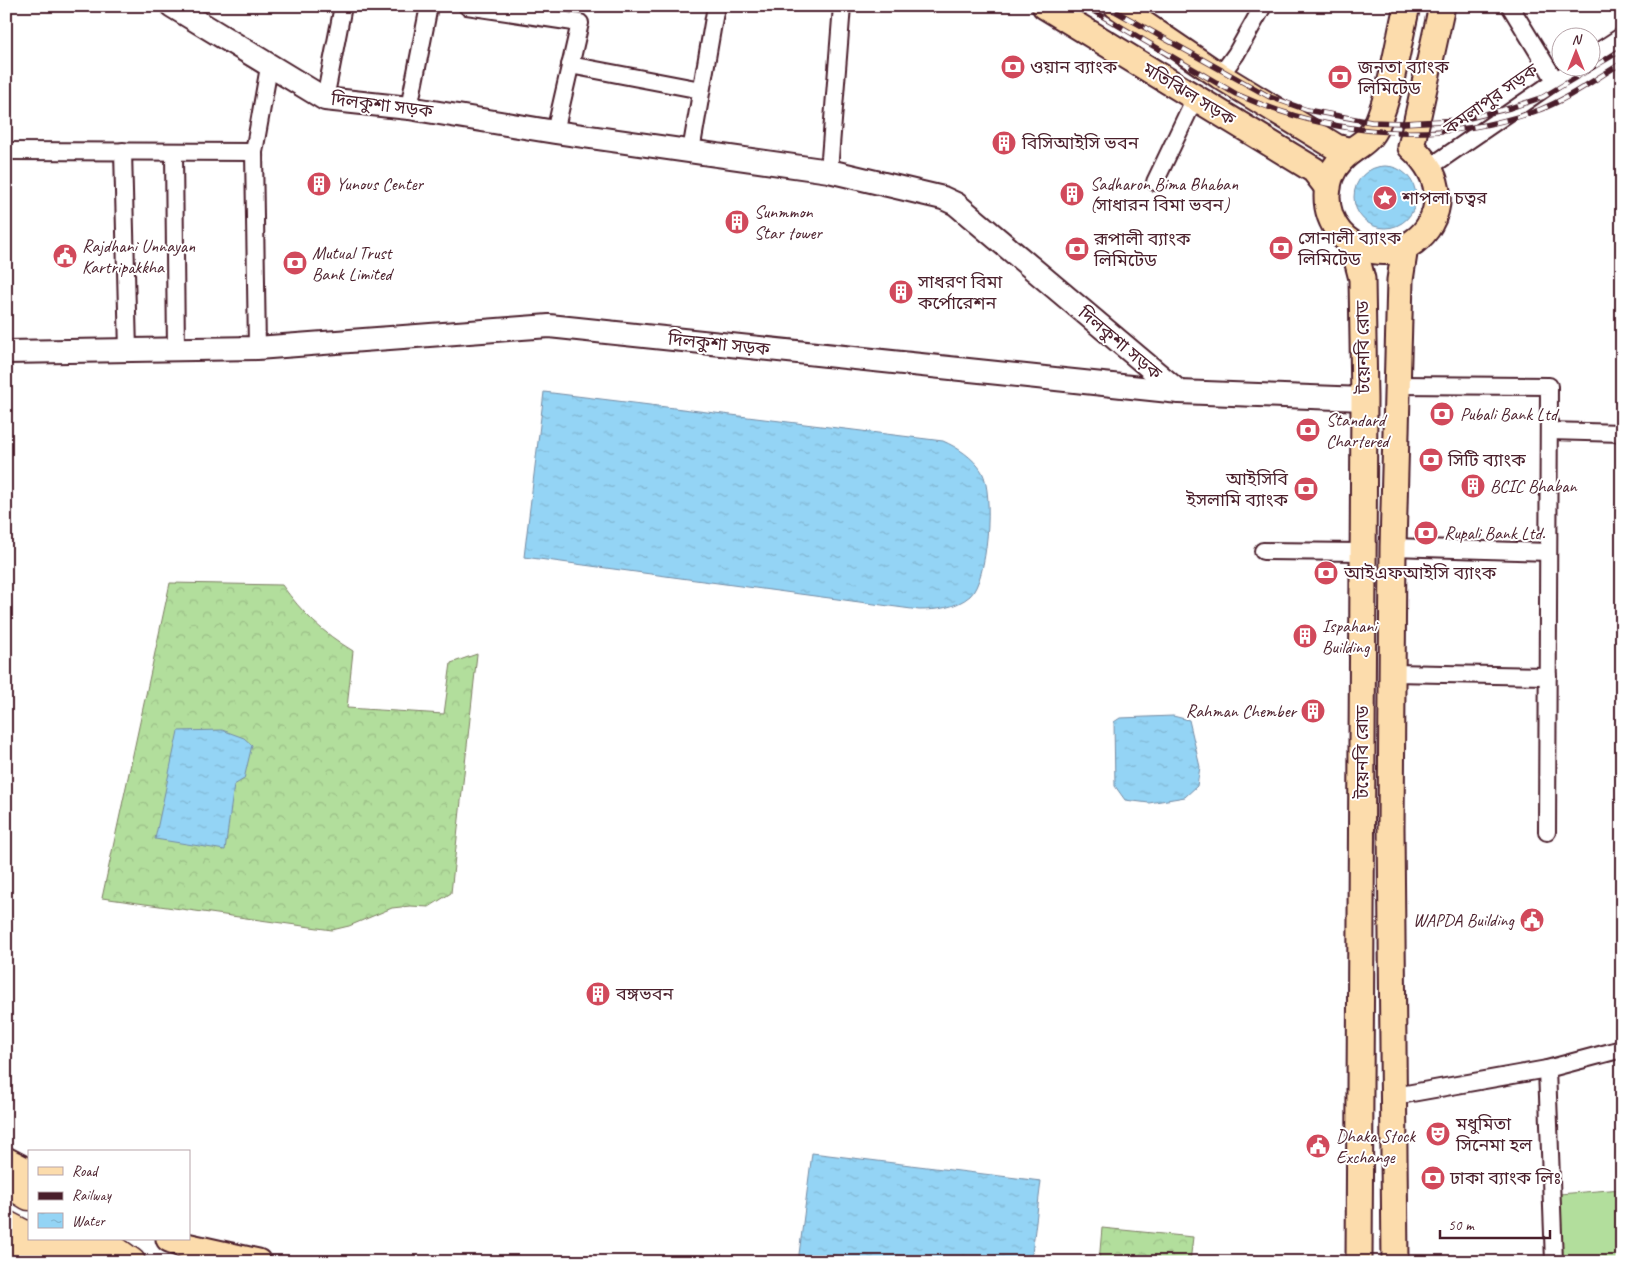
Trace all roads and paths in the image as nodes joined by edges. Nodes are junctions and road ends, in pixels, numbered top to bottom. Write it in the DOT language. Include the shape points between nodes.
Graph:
graph roads {
  1 [pos="172,6"];
  2 [pos="343,6"];
  3 [pos="429,6"];
  4 [pos="466,6"];
  5 [pos="716,6"];
  6 [pos="842,6"];
  7 [pos="1045,6"];
  8 [pos="1117,6"];
  9 [pos="1263,6"];
  10 [pos="1407,6"];
  11 [pos="1442,6"];
  12 [pos="1510,6"];
  13 [pos="1622,36"];
  14 [pos="1600,50"];
  15 [pos="570,65"];
  16 [pos="270,67"];
  17 [pos="1220,76"];
  18 [pos="1558,78"];
  19 [pos="1555,80"];
  20 [pos="702,90"];
  21 [pos="1196,98"];
  22 [pos="325,99"];
  23 [pos="409,108"];
  24 [pos="555,132"];
  25 [pos="1358,147"];
  26 [pos="6,151"];
  27 [pos="123,151"];
  28 [pos="691,151"];
  29 [pos="174,152"];
  30 [pos="254,152"];
  31 [pos="1430,167"];
  32 [pos="829,171"];
  33 [pos="1155,182"];
  34 [pos="1328,188"];
  35 [pos="1356,255"];
  36 [pos="1404,257"];
  37 [pos="257,348"];
  38 [pos="176,350"];
  39 [pos="128,351"];
  40 [pos="6,352"];
  41 [pos="1397,385"];
  42 [pos="1179,392"];
  43 [pos="1364,399"];
  44 [pos="1549,431"];
  45 [pos="1622,433"];
  46 [pos="1393,547"];
  47 [pos="1263,551"];
  48 [pos="1362,552"];
  49 [pos="1548,552"];
  50 [pos="1393,673"];
  51 [pos="1548,676"];
  52 [pos="1547,832"];
  53 [pos="1622,1049"];
  54 [pos="1547,1069"];
  55 [pos="1395,1096"];
  56 [pos="6,1160"];
  57 [pos="28,1171"];
  58 [pos="6,1182"];
  59 [pos="28,1195"];
  60 [pos="6,1200"];
  61 [pos="6,1210"];
  62 [pos="28,1212"];
  63 [pos="28,1221"];
  64 [pos="6,1224"];
  65 [pos="28,1239"];
  66 [pos="73,1240"];
  67 [pos="100,1240"];
  68 [pos="171,1240"];
  69 [pos="6,1242"];
  70 [pos="40,1247"];
  71 [pos="6,1259"];
  72 [pos="69,1262"];
  73 [pos="90,1262"];
  74 [pos="106,1262"];
  75 [pos="131,1262"];
  76 [pos="258,1262"];
  77 [pos="1359,1262"];
  78 [pos="1396,1262"];
  79 [pos="1554,1262"];
  1 -- 16 [label="street, দিলকুশা সড়ক"];
  2 -- 22 [label="street"];
  3 -- 23 [label="street"];
  4 -- 15 [label="street" via="580,23"];
  5 -- 20 [label="street"];
  6 -- 32 [label="street"];
  7 -- 21 [label="main road, মতিঝিল সড়ক"];
  8 -- 17 [label="main road, মতিঝিল সড়ক"];
  9 -- 17 [label="street"];
  10 -- 25 [label="main road" via="1377,124"];
  11 -- 31 [label="main road" via="1411,147"];
  12 -- 19 [label="street, কমলাপুর সড়ক"];
  13 -- 14 [label="street"];
  15 -- 20 [label="street"];
  15 -- 24 [label="street"];
  16 -- 22 [label="street, দিলকুশা সড়ক"];
  16 -- 30 [label="street"];
  17 -- 25 [label="main road, মতিঝিল সড়ক" via="1336,147"];
  18 -- 19 [label="street"];
  19 -- 31 [label="street, কমলাপুর সড়ক"];
  20 -- 28 [label="street"];
  21 -- 33 [label="street"];
  21 -- 34 [label="main road, মতিঝিল সড়ক" via="1314,170"];
  22 -- 23 [label="street, দিলকুশা সড়ক"];
  23 -- 24 [label="street, দিলকুশা সড়ক"];
  24 -- 28 [label="street, দিলকুশা সড়ক"];
  25 -- 34 [label="main road" via="1339,162"];
  26 -- 27 [label="street"];
  27 -- 29 [label="street"];
  27 -- 39 [label="street"];
  28 -- 32 [label="street, দিলকুশা সড়ক"];
  29 -- 30 [label="street"];
  29 -- 38 [label="street"];
  30 -- 37 [label="street"];
  31 -- 36 [label="main road" via="1437,182 1435,216"];
  32 -- 42 [label="street, দিলকুশা সড়ক" via="943,198 956,204"];
  34 -- 35 [label="main road" via="1332,220"];
  35 -- 36 [label="main road" via="1367,250 1394,251"];
  35 -- 43 [label="main road, টয়েনবি রোড" via="1362,279"];
  36 -- 41 [label="main road, টয়েনবি রোড"];
  37 -- 38 [label="street, দিলকুশা সড়ক"];
  37 -- 42 [label="street, দিলকুশা সড়ক" via="548,326"];
  38 -- 39 [label="street, দিলকুশা সড়ক"];
  39 -- 40 [label="street, দিলকুশা সড়ক"];
  41 -- 44 [label="street" via="1549,386"];
  41 -- 46 [label="main road, টয়েনবি রোড"];
  42 -- 43 [label="street, দিলকুশা সড়ক"];
  43 -- 48 [label="main road, টয়েনবি রোড"];
  44 -- 45 [label="street"];
  44 -- 49 [label="street"];
  46 -- 49 [label="street"];
  46 -- 50 [label="main road, টয়েনবি রোড"];
  47 -- 48 [label="street"];
  48 -- 77 [label="main road, টয়েনবি রোড"];
  49 -- 51 [label="street"];
  50 -- 51 [label="street"];
  50 -- 55 [label="main road, টয়েনবি রোড" via="1391,828"];
  51 -- 52 [label="street"];
  53 -- 54 [label="street"];
  54 -- 55 [label="street"];
  54 -- 79 [label="street"];
  55 -- 78 [label="main road, টয়েনবি রোড"];
  56 -- 57 [label="main road"];
  58 -- 59 [label="highway"];
  60 -- 62 [label="highway"];
  61 -- 63 [label="highway"];
  64 -- 65 [label="highway"];
  66 -- 74 [label="highway"];
  67 -- 75 [label="highway"];
  68 -- 76 [label="main road"];
  69 -- 70 [label="main road"];
  70 -- 71 [label="street"];
  70 -- 72 [label="highway"];
  70 -- 73 [label="highway"];
}
